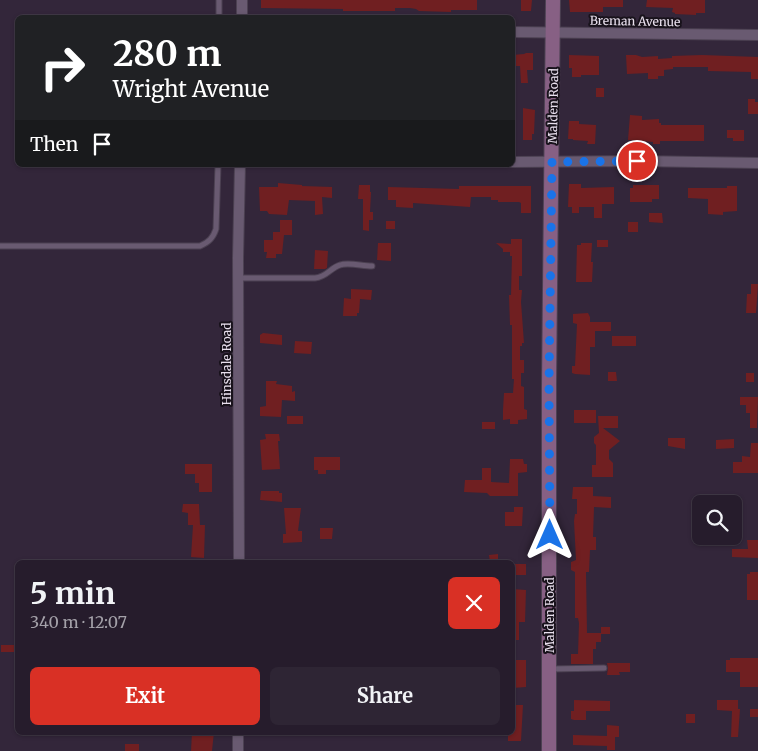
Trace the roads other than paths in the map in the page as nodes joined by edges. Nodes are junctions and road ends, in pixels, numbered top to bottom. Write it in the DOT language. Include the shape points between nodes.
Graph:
graph roads {
  1 [pos="219,0"];
  2 [pos="242,0"];
  3 [pos="553,0"];
  4 [pos="219,15"];
  5 [pos="242,15"];
  6 [pos="515,32"];
  7 [pos="553,32"];
  8 [pos="758,35"];
  9 [pos="515,162"];
  10 [pos="552,162"];
  11 [pos="758,163"];
  12 [pos="218,167"];
  13 [pos="240,167"];
  14 [pos="0,246"];
  15 [pos="372,266"];
  16 [pos="238,278"];
  17 [pos="239,560"];
  18 [pos="604,668"];
  19 [pos="549,669"];
  20 [pos="238,735"];
  21 [pos="238,751"];
  22 [pos="549,751"];
  1 -- 4 [label="lane"];
  2 -- 5 [label="street"];
  3 -- 7 [label="street, Malden Road"];
  6 -- 7 [label="street, Breman Avenue"];
  7 -- 8 [label="street, Breman Avenue"];
  7 -- 10 [label="street, Malden Road"];
  9 -- 10 [label="street"];
  10 -- 11 [label="street"];
  10 -- 19 [label="street, Malden Road"];
  12 -- 14 [label="lane" via="216,229 213,237 200,246"];
  13 -- 16 [label="street, Hinsdale Road"];
  15 -- 16 [label="lane" via="342,264 315,278"];
  16 -- 17 [label="street, Hinsdale Road"];
  18 -- 19 [label="lane"];
  19 -- 22 [label="street, Malden Road"];
  20 -- 21 [label="street"];
}
